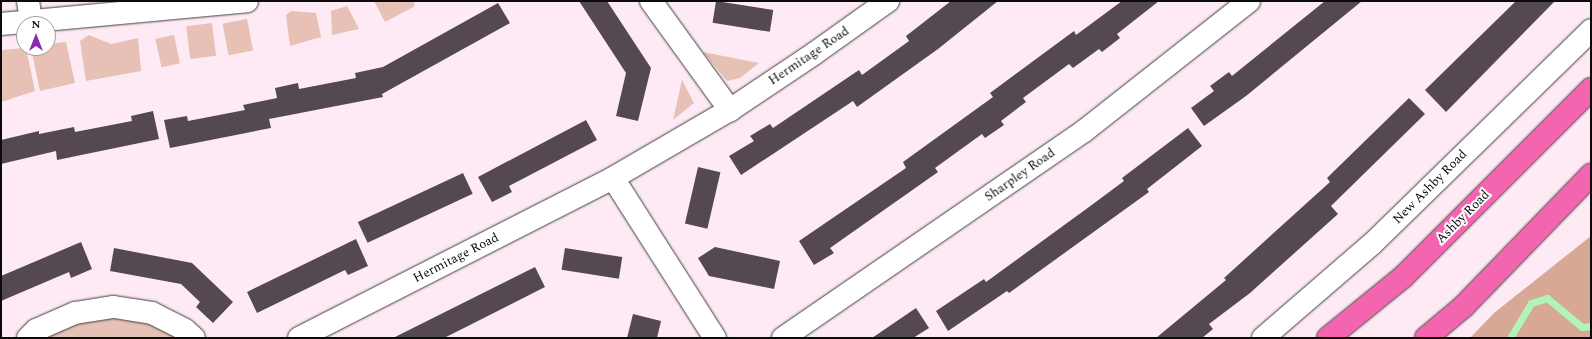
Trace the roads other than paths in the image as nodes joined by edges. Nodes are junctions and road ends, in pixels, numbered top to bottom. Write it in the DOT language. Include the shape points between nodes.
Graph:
graph roads {
  1 [pos="247,1"];
  2 [pos="651,1"];
  3 [pos="888,1"];
  4 [pos="1249,1"];
  5 [pos="30,10"];
  6 [pos="1,24"];
  7 [pos="1591,30"];
  8 [pos="1591,88"];
  9 [pos="730,110"];
  10 [pos="1591,175"];
  11 [pos="613,178"];
  12 [pos="28,338"];
  13 [pos="194,338"];
  14 [pos="299,338"];
  15 [pos="715,338"];
  16 [pos="783,338"];
  17 [pos="1263,338"];
  18 [pos="1328,338"];
  19 [pos="1426,338"];
  1 -- 5 [label="street"];
  2 -- 9 [label="street"];
  3 -- 9 [label="street, Hermitage Road" via="815,54"];
  4 -- 16 [label="street, Sharpley Road" via="1084,131"];
  5 -- 6 [label="street"];
  7 -- 17 [label="street, New Ashby Road" via="1372,244"];
  8 -- 18 [label="main road, Ashby Road" via="1403,277"];
  9 -- 11 [label="street, Hermitage Road"];
  10 -- 19 [label="main road" via="1463,306"];
  11 -- 14 [label="street, Hermitage Road"];
  11 -- 15 [label="street"];
  12 -- 13 [label="street" via="36,330 75,312 114,307 152,313 185,330"];
}
